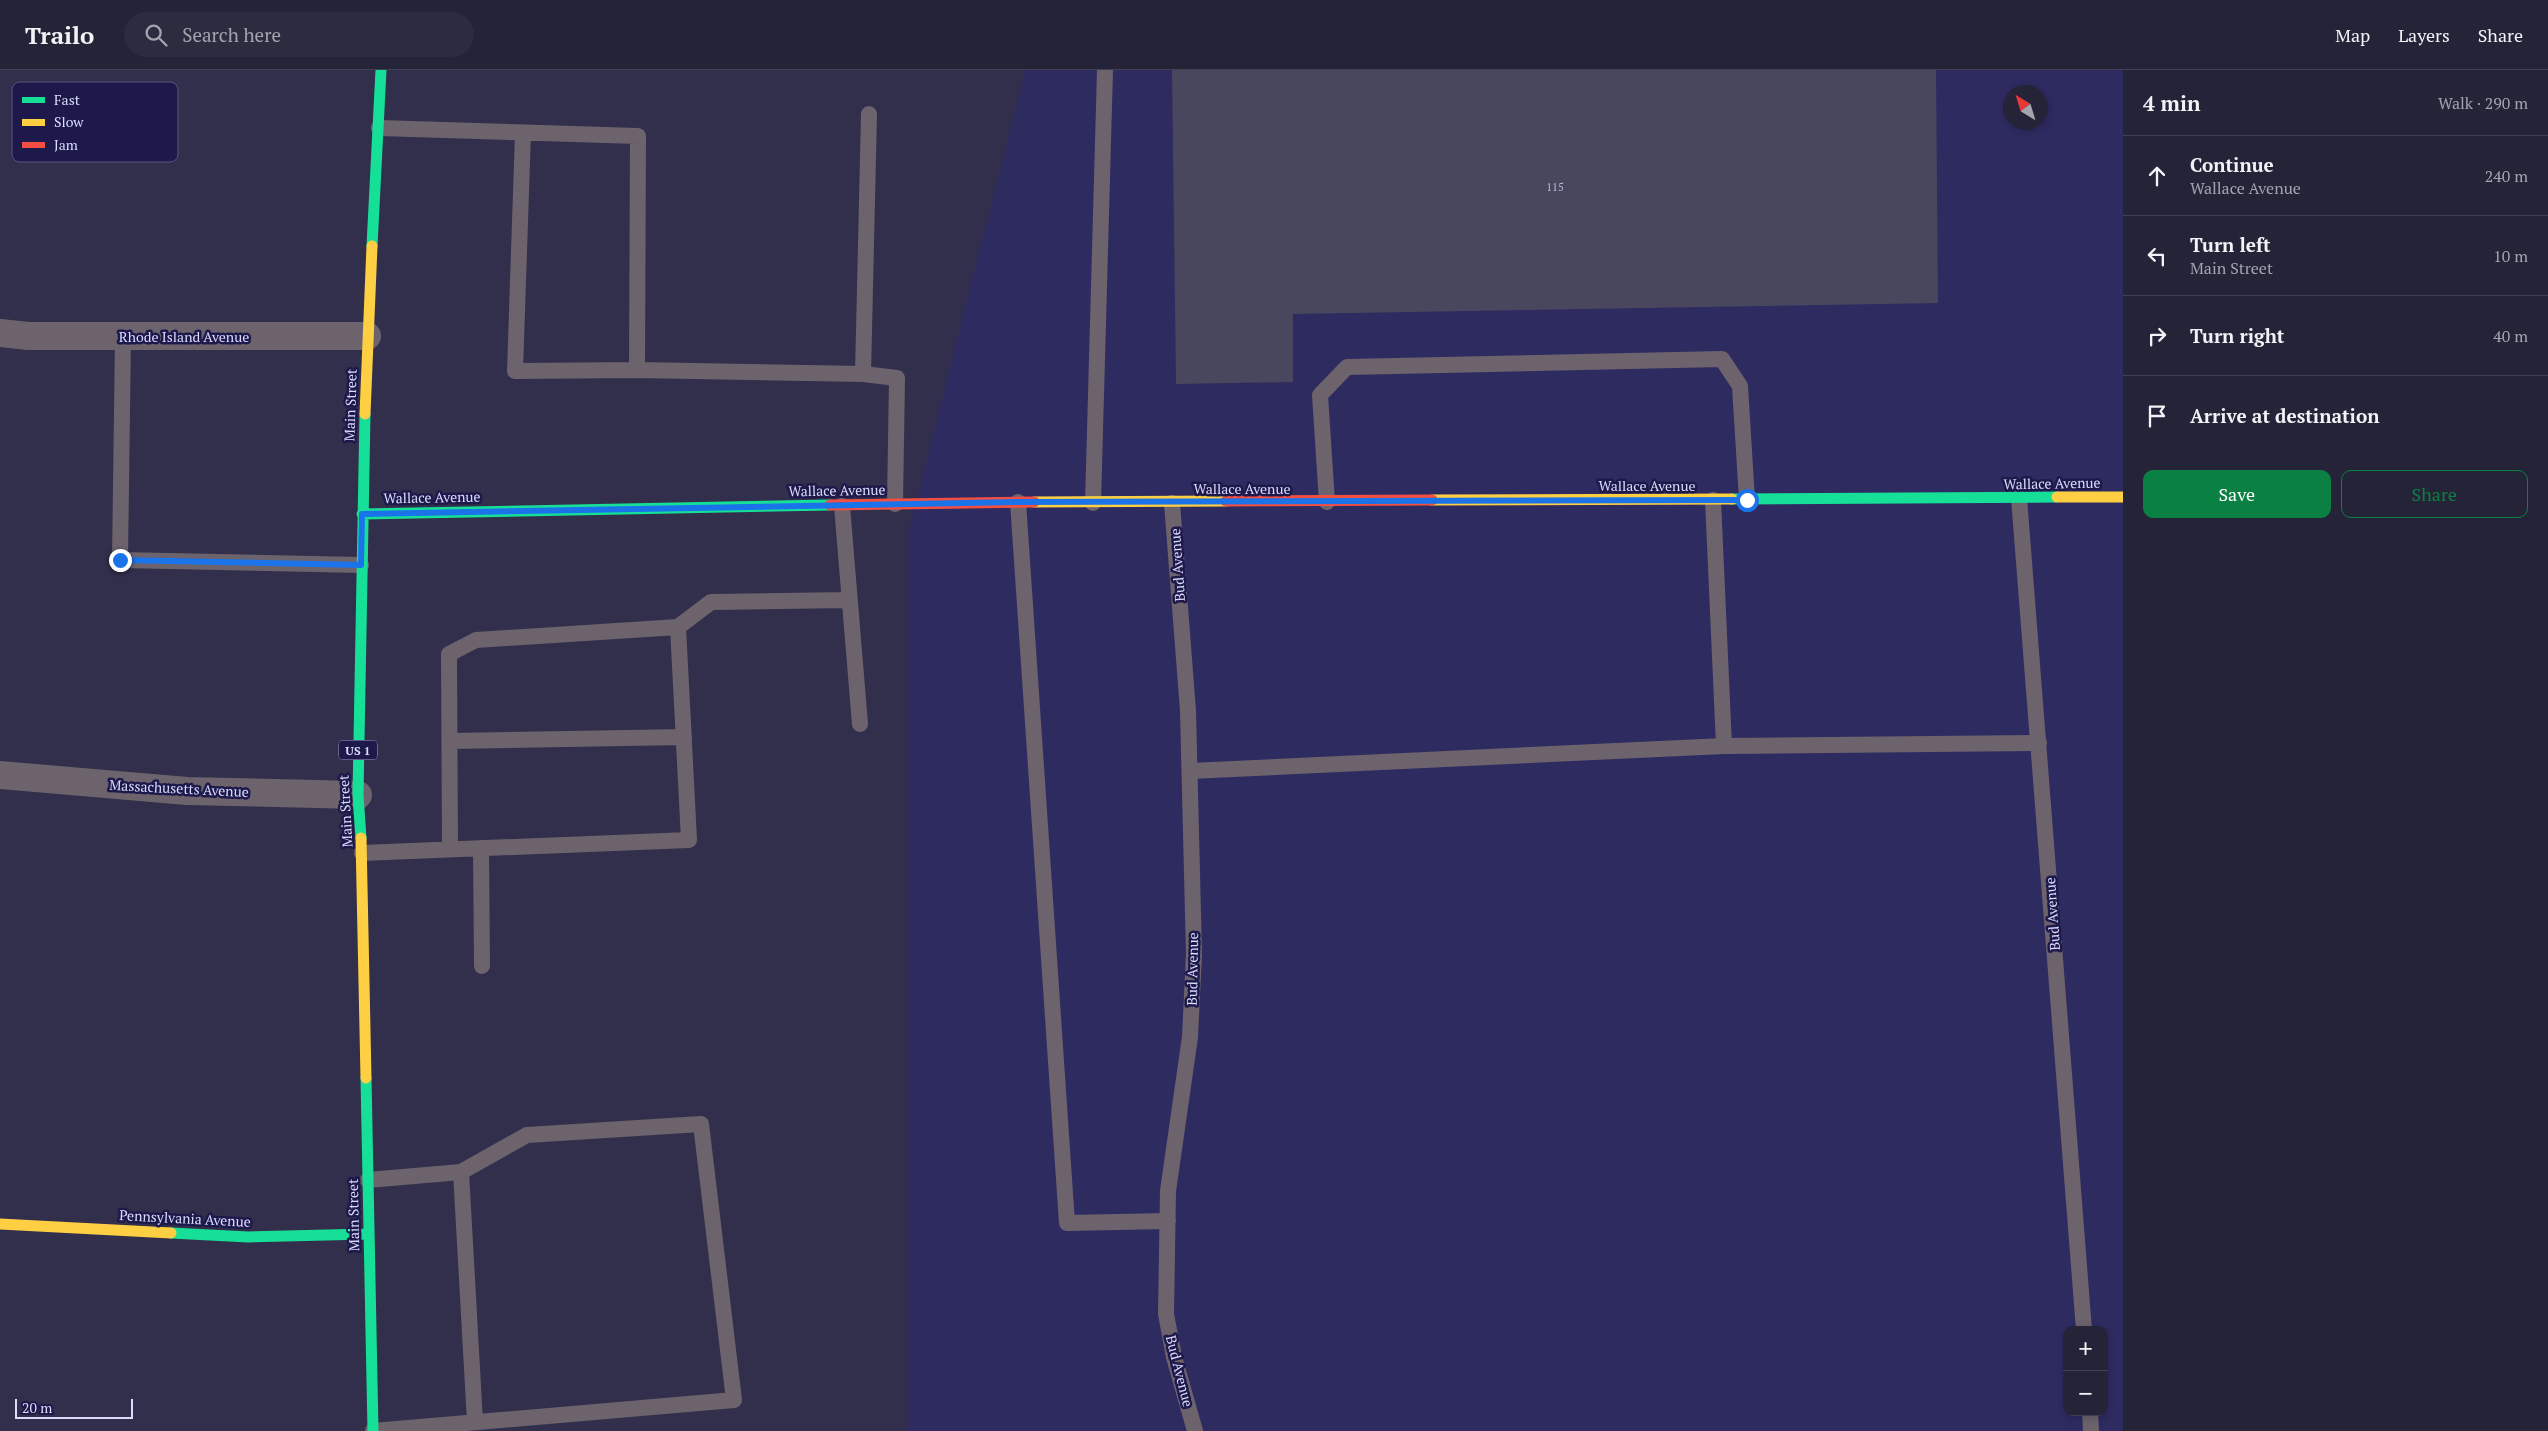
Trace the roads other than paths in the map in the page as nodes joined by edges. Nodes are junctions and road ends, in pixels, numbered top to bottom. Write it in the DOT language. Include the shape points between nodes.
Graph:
graph roads {
  1 [pos="381,70"];
  2 [pos="1105,70"];
  3 [pos="869,114"];
  4 [pos="378,128"];
  5 [pos="523,133"];
  6 [pos="0,333"];
  7 [pos="123,336"];
  8 [pos="367,336"];
  9 [pos="637,370"];
  10 [pos="863,374"];
  11 [pos="2123,497"];
  12 [pos="2020,498"];
  13 [pos="1713,500"];
  14 [pos="1747,500"];
  15 [pos="1018,502"];
  16 [pos="1327,502"];
  17 [pos="1093,503"];
  18 [pos="1172,503"];
  19 [pos="895,504"];
  20 [pos="842,506"];
  21 [pos="362,514"];
  22 [pos="361,565"];
  23 [pos="850,600"];
  24 [pos="678,627"];
  25 [pos="860,724"];
  26 [pos="684,737"];
  27 [pos="450,742"];
  28 [pos="2039,743"];
  29 [pos="1724,746"];
  30 [pos="1190,771"];
  31 [pos="0,775"];
  32 [pos="358,795"];
  33 [pos="481,848"];
  34 [pos="450,849"];
  35 [pos="362,853"];
  36 [pos="482,966"];
  37 [pos="461,1172"];
  38 [pos="368,1180"];
  39 [pos="1168,1221"];
  40 [pos="0,1224"];
  41 [pos="368,1234"];
  42 [pos="2084,1326"];
  43 [pos="2090,1416"];
  44 [pos="475,1422"];
  45 [pos="373,1431"];
  46 [pos="1195,1431"];
  47 [pos="2091,1431"];
  1 -- 4 [label="street, Main Street / US 1"];
  2 -- 17 [label="lane"];
  3 -- 10 [label="lane"];
  4 -- 5 [label="lane"];
  4 -- 8 [label="street, Main Street / US 1"];
  5 -- 9 [label="lane" via="638,136"];
  5 -- 9 [label="lane" via="515,371"];
  6 -- 7 [label="street, Rhode Island Avenue"];
  7 -- 8 [label="street, Rhode Island Avenue"];
  7 -- 22 [label="lane" via="120,560"];
  8 -- 21 [label="street, Main Street / US 1"];
  9 -- 10 [label="lane"];
  10 -- 19 [label="lane" via="897,378"];
  11 -- 12 [label="street, Wallace Avenue"];
  12 -- 14 [label="street, Wallace Avenue"];
  12 -- 28 [label="lane, Bud Avenue"];
  13 -- 14 [label="street, Wallace Avenue"];
  13 -- 16 [label="street, Wallace Avenue"];
  13 -- 29 [label="lane"];
  14 -- 16 [label="lane" via="1740,386 1722,359 1347,367 1320,394"];
  15 -- 17 [label="street, Wallace Avenue"];
  15 -- 19 [label="street, Wallace Avenue"];
  15 -- 39 [label="lane" via="1068,1224"];
  16 -- 18 [label="street, Wallace Avenue"];
  17 -- 18 [label="street, Wallace Avenue"];
  18 -- 30 [label="lane, Bud Avenue"];
  19 -- 20 [label="street, Wallace Avenue"];
  20 -- 21 [label="street, Wallace Avenue"];
  20 -- 23 [label="lane"];
  21 -- 22 [label="street, Main Street / US 1"];
  22 -- 32 [label="street, Main Street / US 1"];
  23 -- 24 [label="lane" via="711,602"];
  23 -- 25 [label="lane"];
  24 -- 26 [label="lane"];
  24 -- 27 [label="lane" via="476,640 448,654"];
  26 -- 27 [label="lane"];
  26 -- 33 [label="lane" via="689,840"];
  27 -- 34 [label="lane"];
  28 -- 29 [label="lane"];
  28 -- 42 [label="lane, Bud Avenue"];
  29 -- 30 [label="lane"];
  30 -- 39 [label="lane, Bud Avenue" via="1194,954 1190,1037 1168,1192"];
  31 -- 32 [label="street, Massachusetts Avenue" via="187,791"];
  32 -- 35 [label="street, Main Street / US 1"];
  33 -- 34 [label="lane"];
  33 -- 36 [label="lane"];
  34 -- 35 [label="lane"];
  35 -- 38 [label="street, Main Street / US 1"];
  37 -- 38 [label="lane"];
  37 -- 44 [label="lane"];
  37 -- 44 [label="lane" via="527,1135 701,1124 734,1400"];
  38 -- 41 [label="street, Main Street / US 1"];
  39 -- 46 [label="lane, Bud Avenue" via="1166,1314 1174,1357"];
  40 -- 41 [label="street, Pennsylvania Avenue" via="248,1237"];
  41 -- 45 [label="street, Main Street / US 1"];
  43 -- 47 [label="lane"];
  44 -- 45 [label="lane"];
}
